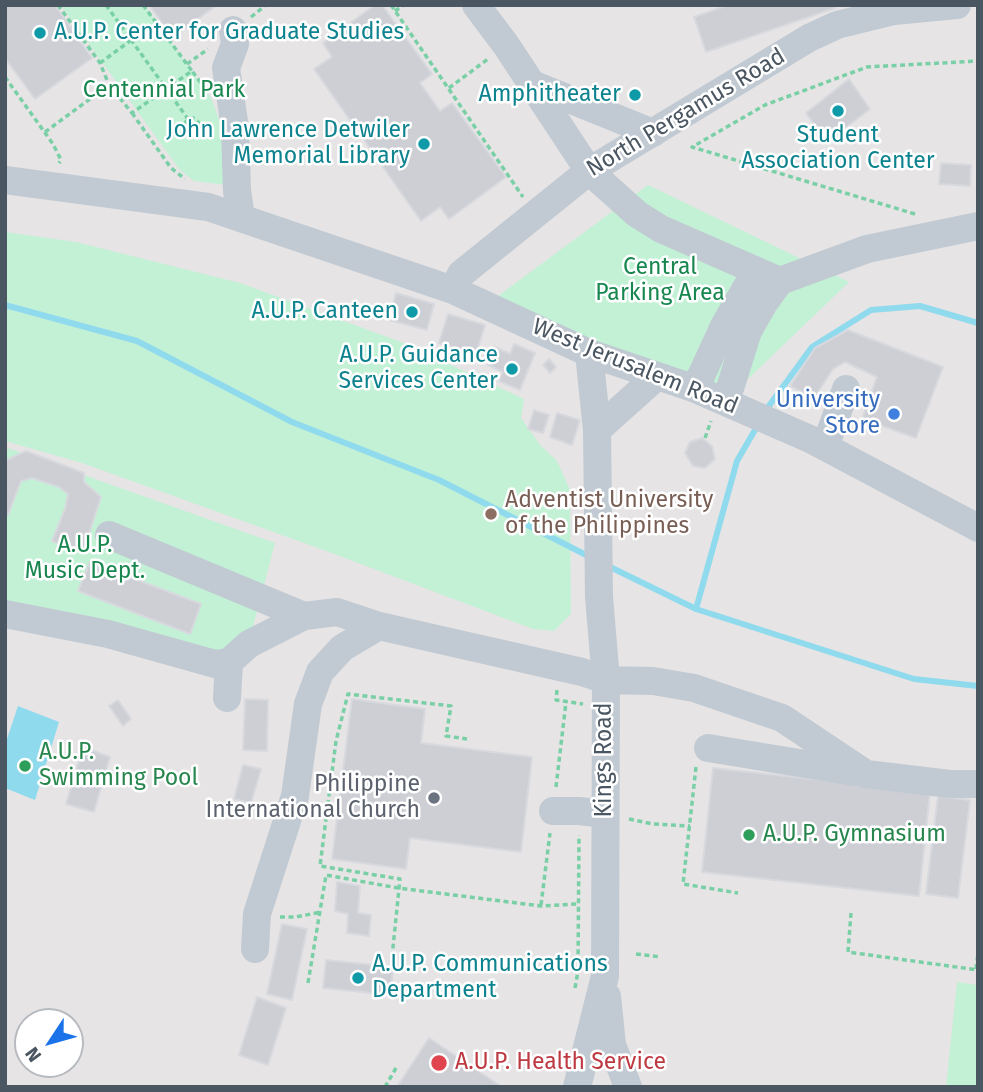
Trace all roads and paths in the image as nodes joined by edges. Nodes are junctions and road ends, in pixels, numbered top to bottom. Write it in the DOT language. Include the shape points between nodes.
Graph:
graph roads {
  1 [pos="58,5"];
  2 [pos="106,5"];
  3 [pos="143,5"];
  4 [pos="391,5"];
  5 [pos="404,5"];
  6 [pos="477,5"];
  7 [pos="957,5"];
  8 [pos="395,11"];
  9 [pos="156,22"];
  10 [pos="233,30"];
  11 [pos="131,40"];
  12 [pos="506,45"];
  13 [pos="978,61"];
  14 [pos="100,63"];
  15 [pos="192,71"];
  16 [pos="5,77"];
  17 [pos="532,83"];
  18 [pos="109,85"];
  19 [pos="166,89"];
  20 [pos="449,89"];
  21 [pos="206,90"];
  22 [pos="132,113"];
  23 [pos="188,119"];
  24 [pos="45,132"];
  25 [pos="653,133"];
  26 [pos="61,160"];
  27 [pos="589,171"];
  28 [pos="183,177"];
  29 [pos="5,180"];
  30 [pos="524,198"];
  31 [pos="924,216"];
  32 [pos="241,217"];
  33 [pos="978,226"];
  34 [pos="768,276"];
  35 [pos="453,290"];
  36 [pos="589,353"];
  37 [pos="656,377"];
  38 [pos="693,388"];
  39 [pos="846,389"];
  40 [pos="718,413"];
  41 [pos="597,430"];
  42 [pos="705,438"];
  43 [pos="818,443"];
  44 [pos="978,528"];
  45 [pos="109,535"];
  46 [pos="5,614"];
  47 [pos="304,617"];
  48 [pos="379,626"];
  49 [pos="229,662"];
  50 [pos="606,680"];
  51 [pos="557,685"];
  52 [pos="227,698"];
  53 [pos="589,705"];
  54 [pos="467,739"];
  55 [pos="326,741"];
  56 [pos="336,741"];
  57 [pos="702,754"];
  58 [pos="866,774"];
  59 [pos="978,783"];
  60 [pos="553,811"];
  61 [pos="605,814"];
  62 [pos="653,824"];
  63 [pos="690,826"];
  64 [pos="398,888"];
  65 [pos="738,893"];
  66 [pos="578,904"];
  67 [pos="321,912"];
  68 [pos="851,913"];
  69 [pos="257,915"];
  70 [pos="255,949"];
  71 [pos="978,953"];
  72 [pos="636,954"];
  73 [pos="392,957"];
  74 [pos="661,957"];
  75 [pos="977,970"];
  76 [pos="605,976"];
  77 [pos="308,983"];
  78 [pos="396,1068"];
  79 [pos="385,1087"];
  80 [pos="577,1087"];
  81 [pos="628,1087"];
  1 -- 14 [label="path"];
  2 -- 11 [label="path"];
  3 -- 9 [label="path"];
  4 -- 8 [label="path"];
  5 -- 8 [label="path"];
  6 -- 12 [label="lane"];
  7 -- 25 [label="lane, North Pergamus Road" via="894,11 836,25"];
  8 -- 20 [label="path"];
  9 -- 11 [label="path"];
  9 -- 15 [label="path"];
  10 -- 32 [label="lane" via="235,44 226,68"];
  11 -- 14 [label="path"];
  11 -- 19 [label="path"];
  12 -- 17 [label="lane"];
  12 -- 20 [label="path"];
  13 -- 31 [label="path" via="867,67 765,104 692,147"];
  14 -- 18 [label="path"];
  15 -- 19 [label="path"];
  15 -- 21 [label="path"];
  16 -- 24 [label="path"];
  17 -- 25 [label="lane"];
  17 -- 27 [label="lane"];
  18 -- 22 [label="path"];
  18 -- 24 [label="path"];
  19 -- 22 [label="path"];
  19 -- 23 [label="path"];
  20 -- 30 [label="path"];
  22 -- 28 [label="path" via="171,168"];
  23 -- 23 [label="path" via="198,121 197,130 187,129"];
  24 -- 26 [label="path"];
  25 -- 27 [label="lane, North Pergamus Road"];
  27 -- 34 [label="lane" via="660,229"];
  27 -- 35 [label="lane, North Pergamus Road" via="461,274"];
  29 -- 32 [label="lane, West Jerusalem Road" via="208,207"];
  32 -- 35 [label="lane, West Jerusalem Road"];
  33 -- 34 [label="lane"];
  34 -- 38 [label="lane" via="724,326"];
  34 -- 40 [label="lane" via="764,303 748,331"];
  35 -- 36 [label="lane, West Jerusalem Road"];
  36 -- 37 [label="lane, West Jerusalem Road"];
  36 -- 41 [label="lane, Kings Road"];
  37 -- 38 [label="lane, West Jerusalem Road"];
  37 -- 41 [label="lane"];
  38 -- 40 [label="lane, West Jerusalem Road"];
  39 -- 43 [label="lane"];
  40 -- 42 [label="path"];
  40 -- 43 [label="lane, West Jerusalem Road" via="758,417"];
  41 -- 50 [label="lane, Kings Road" via="599,597"];
  43 -- 44 [label="lane, West Jerusalem Road"];
  45 -- 47 [label="lane"];
  46 -- 49 [label="lane" via="108,634 215,664"];
  47 -- 48 [label="lane" via="337,612"];
  47 -- 49 [label="lane" via="249,644"];
  48 -- 50 [label="lane"];
  48 -- 69 [label="lane" via="342,648 320,671 308,704 295,796"];
  49 -- 52 [label="lane"];
  50 -- 58 [label="lane" via="694,688 782,719"];
  50 -- 61 [label="lane, Kings Road"];
  51 -- 53 [label="path" via="556,700"];
  54 -- 56 [label="path" via="446,736 451,706 348,694"];
  55 -- 56 [label="path"];
  56 -- 64 [label="path" via="320,866 400,879"];
  57 -- 58 [label="lane"];
  57 -- 63 [label="path"];
  58 -- 59 [label="lane"];
  60 -- 61 [label="lane"];
  61 -- 76 [label="lane, Kings Road"];
  62 -- 63 [label="path"];
  63 -- 65 [label="path" via="683,884"];
  64 -- 66 [label="path" via="541,906"];
  64 -- 67 [label="path" via="326,874"];
  64 -- 73 [label="path"];
  67 -- 69 [label="path" via="296,917"];
  67 -- 77 [label="path"];
  68 -- 75 [label="path" via="848,952"];
  69 -- 70 [label="lane"];
  71 -- 75 [label="path"];
  72 -- 74 [label="path"];
  76 -- 80 [label="lane, Kings Road"];
  76 -- 81 [label="lane" via="612,1045"];
  78 -- 79 [label="path"];
}
